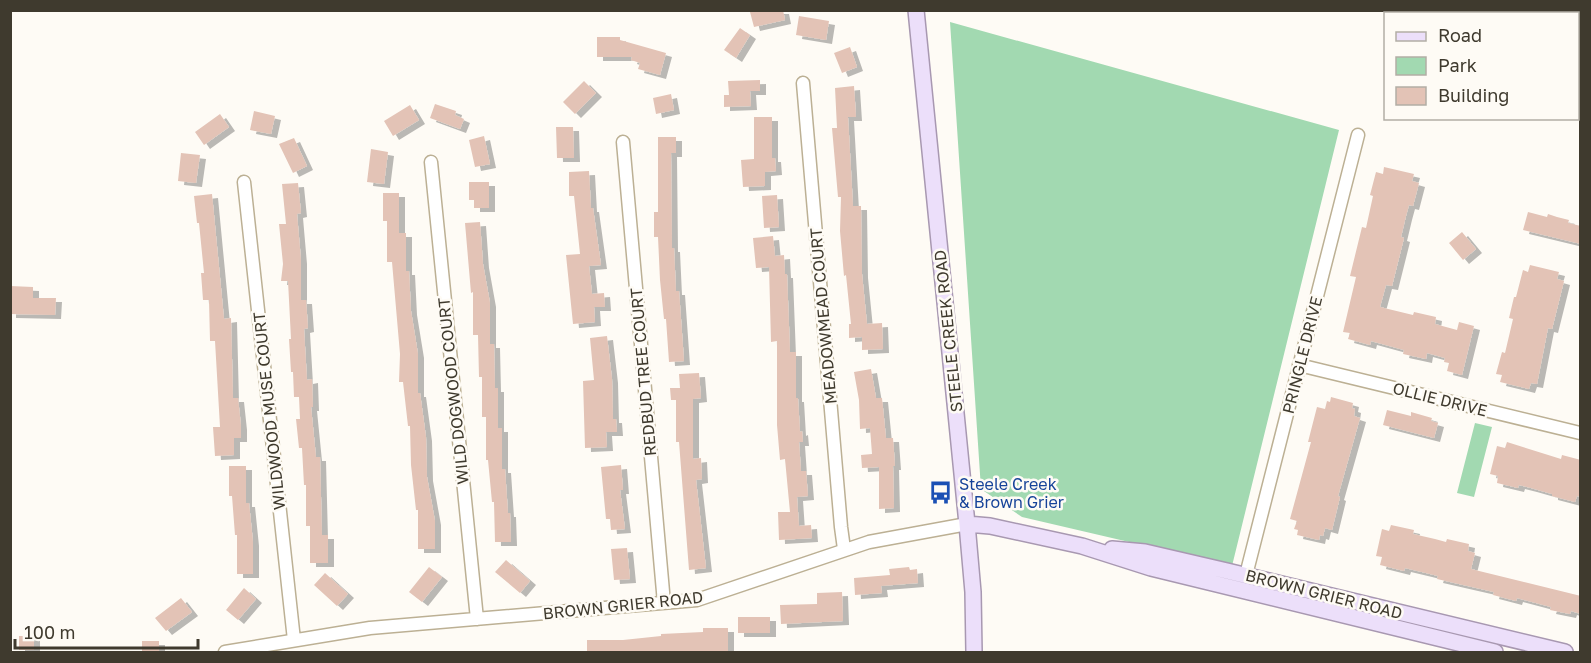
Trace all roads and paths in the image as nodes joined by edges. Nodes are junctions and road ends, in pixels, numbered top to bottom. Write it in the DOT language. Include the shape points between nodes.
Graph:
graph roads {
  1 [pos="916,10"];
  2 [pos="804,83"];
  3 [pos="1358,135"];
  4 [pos="623,142"];
  5 [pos="431,162"];
  6 [pos="244,182"];
  7 [pos="1299,365"];
  8 [pos="1581,433"];
  9 [pos="967,524"];
  10 [pos="1082,546"];
  11 [pos="844,549"];
  12 [pos="1246,575"];
  13 [pos="664,603"];
  14 [pos="477,619"];
  15 [pos="294,640"];
  16 [pos="225,652"];
  17 [pos="975,652"];
  18 [pos="1495,652"];
  19 [pos="1565,652"];
  1 -- 9 [label="main road, STEELE CREEK ROAD"];
  2 -- 11 [label="street, MEADOWMEAD COURT"];
  3 -- 7 [label="street, PRINGLE DRIVE"];
  4 -- 13 [label="street, REDBUD TREE COURT"];
  5 -- 14 [label="street, WILD DOGWOOD COURT"];
  6 -- 15 [label="street, WILDWOOD MUSE COURT"];
  7 -- 8 [label="street, OLLIE DRIVE"];
  7 -- 12 [label="street, PRINGLE DRIVE"];
  9 -- 10 [label="main road, BROWN GRIER ROAD"];
  9 -- 11 [label="street, BROWN GRIER ROAD" via="887,537"];
  9 -- 17 [label="main road, STEELE CREEK ROAD"];
  10 -- 12 [label="main road, BROWN GRIER ROAD" via="1145,552"];
  10 -- 18 [label="main road, BROWN GRIER ROAD" via="1151,568"];
  11 -- 13 [label="street, BROWN GRIER ROAD" via="697,600"];
  12 -- 19 [label="main road, BROWN GRIER ROAD"];
  13 -- 14 [label="street, BROWN GRIER ROAD"];
  14 -- 15 [label="street, BROWN GRIER ROAD" via="370,628"];
  15 -- 16 [label="street, BROWN GRIER ROAD"];
}
